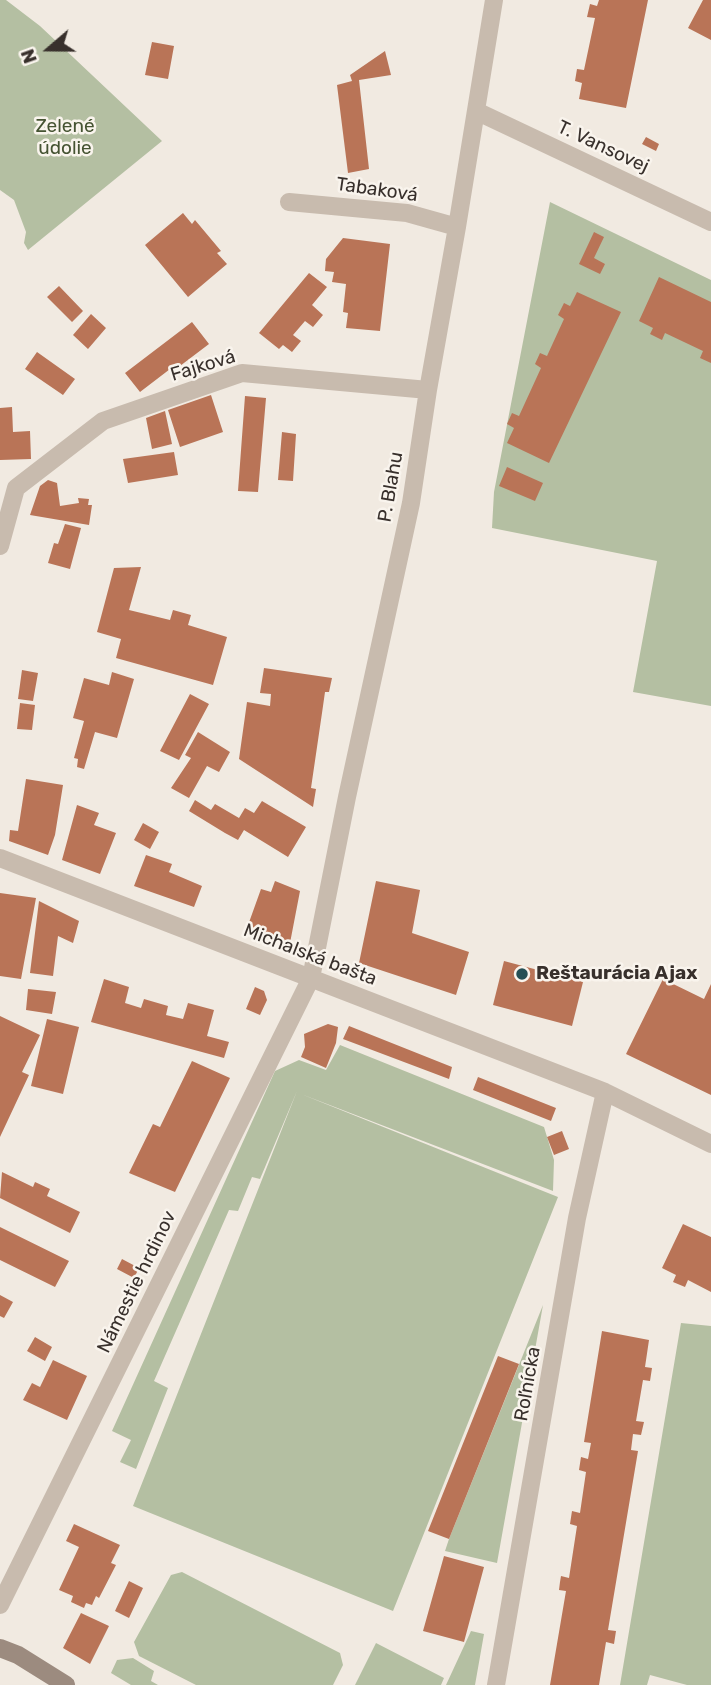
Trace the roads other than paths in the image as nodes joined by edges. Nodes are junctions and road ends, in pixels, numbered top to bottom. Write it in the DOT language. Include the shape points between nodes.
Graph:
graph roads {
  1 [pos="494,0"];
  2 [pos="476,111"];
  3 [pos="289,202"];
  4 [pos="711,222"];
  5 [pos="457,228"];
  6 [pos="428,390"];
  7 [pos="8,487"];
  8 [pos="0,546"];
  9 [pos="0,858"];
  10 [pos="311,978"];
  11 [pos="605,1092"];
  12 [pos="711,1144"];
  13 [pos="0,1605"];
  14 [pos="0,1648"];
  15 [pos="66,1685"];
  16 [pos="496,1685"];
  1 -- 2 [label="street, P. Blahu"];
  2 -- 4 [label="street, T. Vansovej"];
  2 -- 5 [label="street, P. Blahu"];
  3 -- 5 [label="street, Tabaková" via="407,213"];
  5 -- 6 [label="street, P. Blahu"];
  6 -- 7 [label="street, Fajková" via="242,373 103,421"];
  6 -- 10 [label="street, P. Blahu" via="411,503"];
  7 -- 8 [label="street, Fajková"];
  9 -- 10 [label="street, Michalská bašta"];
  10 -- 11 [label="street, Michalská bašta"];
  10 -- 13 [label="street, Námestie hrdinov" via="10,1567"];
  11 -- 12 [label="street, Michalská bašta"];
  11 -- 16 [label="street, Roľnícka" via="577,1218"];
  14 -- 15 [label="main road"];
}
